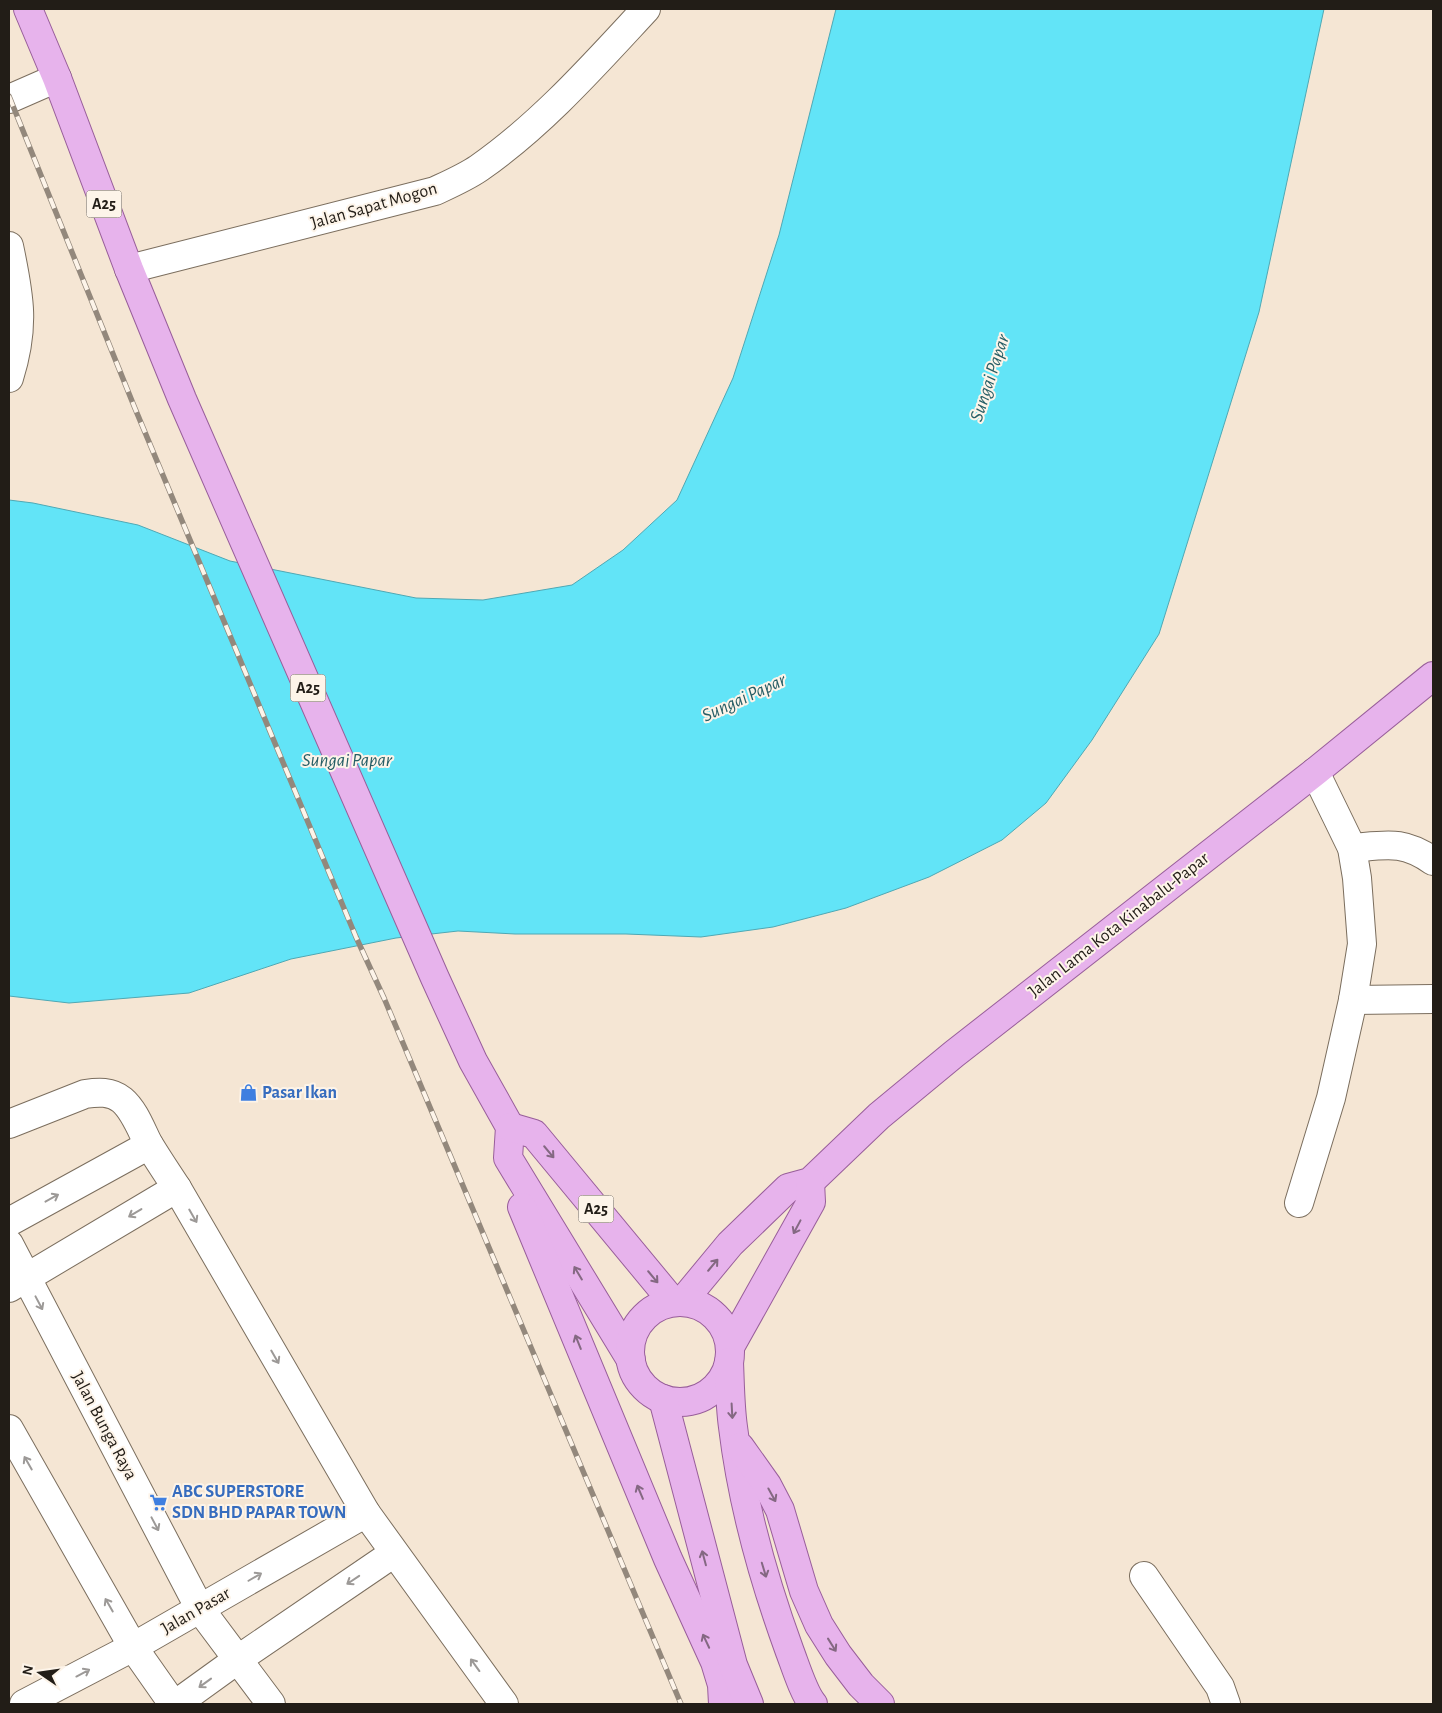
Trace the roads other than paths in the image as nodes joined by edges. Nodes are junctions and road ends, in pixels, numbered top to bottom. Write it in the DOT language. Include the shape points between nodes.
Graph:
graph roads {
  1 [pos="28,9"];
  2 [pos="646,9"];
  3 [pos="57,78"];
  4 [pos="9,99"];
  5 [pos="9,246"];
  6 [pos="129,269"];
  7 [pos="9,378"];
  8 [pos="1433,676"];
  9 [pos="1315,772"];
  10 [pos="1352,848"];
  11 [pos="1433,861"];
  12 [pos="1433,999"];
  13 [pos="1353,1000"];
  14 [pos="9,1124"];
  15 [pos="510,1127"];
  16 [pos="149,1145"];
  17 [pos="518,1173"];
  18 [pos="810,1182"];
  19 [pos="177,1188"];
  20 [pos="1299,1203"];
  21 [pos="9,1222"];
  22 [pos="9,1244"];
  23 [pos="17,1283"];
  24 [pos="677,1302"];
  25 [pos="729,1355"];
  26 [pos="631,1360"];
  27 [pos="663,1399"];
  28 [pos="9,1429"];
  29 [pos="735,1440"];
  30 [pos="366,1513"];
  31 [pos="394,1553"];
  32 [pos="1144,1576"];
  33 [pos="200,1608"];
  34 [pos="133,1647"];
  35 [pos="237,1660"];
  36 [pos="810,1703"];
  37 [pos="24,1704"];
  38 [pos="175,1704"];
  39 [pos="271,1704"];
  40 [pos="504,1704"];
  41 [pos="723,1704"];
  42 [pos="749,1704"];
  43 [pos="880,1704"];
  44 [pos="1226,1704"];
  1 -- 3 [label="main road, A25"];
  2 -- 6 [label="street, Jalan Sapat Mogon" via="593,66 516,140 478,169 435,191"];
  3 -- 4 [label="street"];
  3 -- 6 [label="main road, A25"];
  5 -- 7 [label="street" via="18,287 20,324"];
  6 -- 15 [label="main road, A25" via="182,399 435,978 473,1061"];
  8 -- 9 [label="main road, Jalan Lama Kota Kinabalu-Papar"];
  9 -- 10 [label="street"];
  9 -- 18 [label="main road, Jalan Lama Kota Kinabalu-Papar" via="954,1054 879,1116"];
  10 -- 11 [label="street" via="1404,846"];
  10 -- 13 [label="street" via="1362,944"];
  12 -- 13 [label="street"];
  13 -- 20 [label="street" via="1331,1098"];
  14 -- 16 [label="street" via="85,1094 98,1092 123,1100"];
  15 -- 17 [label="main road" via="508,1158"];
  15 -- 24 [label="main road, A25, one-way" via="534,1134"];
  16 -- 19 [label="street"];
  21 -- 16 [label="street, one-way"];
  26 -- 17 [label="main road, one-way"];
  41 -- 17 [label="main road, one-way" via="722,1685 715,1662 664,1550 521,1203"];
  24 -- 18 [label="main road, one-way" via="788,1188"];
  18 -- 25 [label="main road, one-way" via="811,1202"];
  19 -- 23 [label="street, one-way"];
  19 -- 30 [label="street, one-way"];
  22 -- 23 [label="street, Jalan Bunga Raya"];
  23 -- 33 [label="street, Jalan Bunga Raya, one-way"];
  24 -- 25 [label="main road" via="699,1306 714,1316 725,1330"];
  24 -- 26 [label="main road" via="658,1307 645,1316 636,1328"];
  25 -- 27 [label="main road" via="722,1378 711,1391 696,1399 679,1402"];
  25 -- 29 [label="main road, one-way"];
  26 -- 27 [label="main road" via="636,1376 648,1390"];
  42 -- 27 [label="main road, one-way" via="733,1665"];
  34 -- 28 [label="street, one-way"];
  29 -- 36 [label="main road, one-way" via="758,1552 781,1627"];
  29 -- 43 [label="main road, one-way" via="767,1485 780,1510 804,1591 819,1625 838,1655"];
  30 -- 31 [label="street"];
  33 -- 30 [label="street, Jalan Pasar, one-way"];
  31 -- 35 [label="street, one-way"];
  40 -- 31 [label="street, one-way"];
  32 -- 44 [label="street" via="1220,1687"];
  33 -- 34 [label="street, Jalan Pasar"];
  33 -- 35 [label="street, Jalan Bunga Raya"];
  37 -- 34 [label="street, Jalan Pasar, one-way"];
  34 -- 38 [label="street"];
  35 -- 38 [label="street, one-way"];
  35 -- 39 [label="street, Jalan Bunga Raya"];
}
